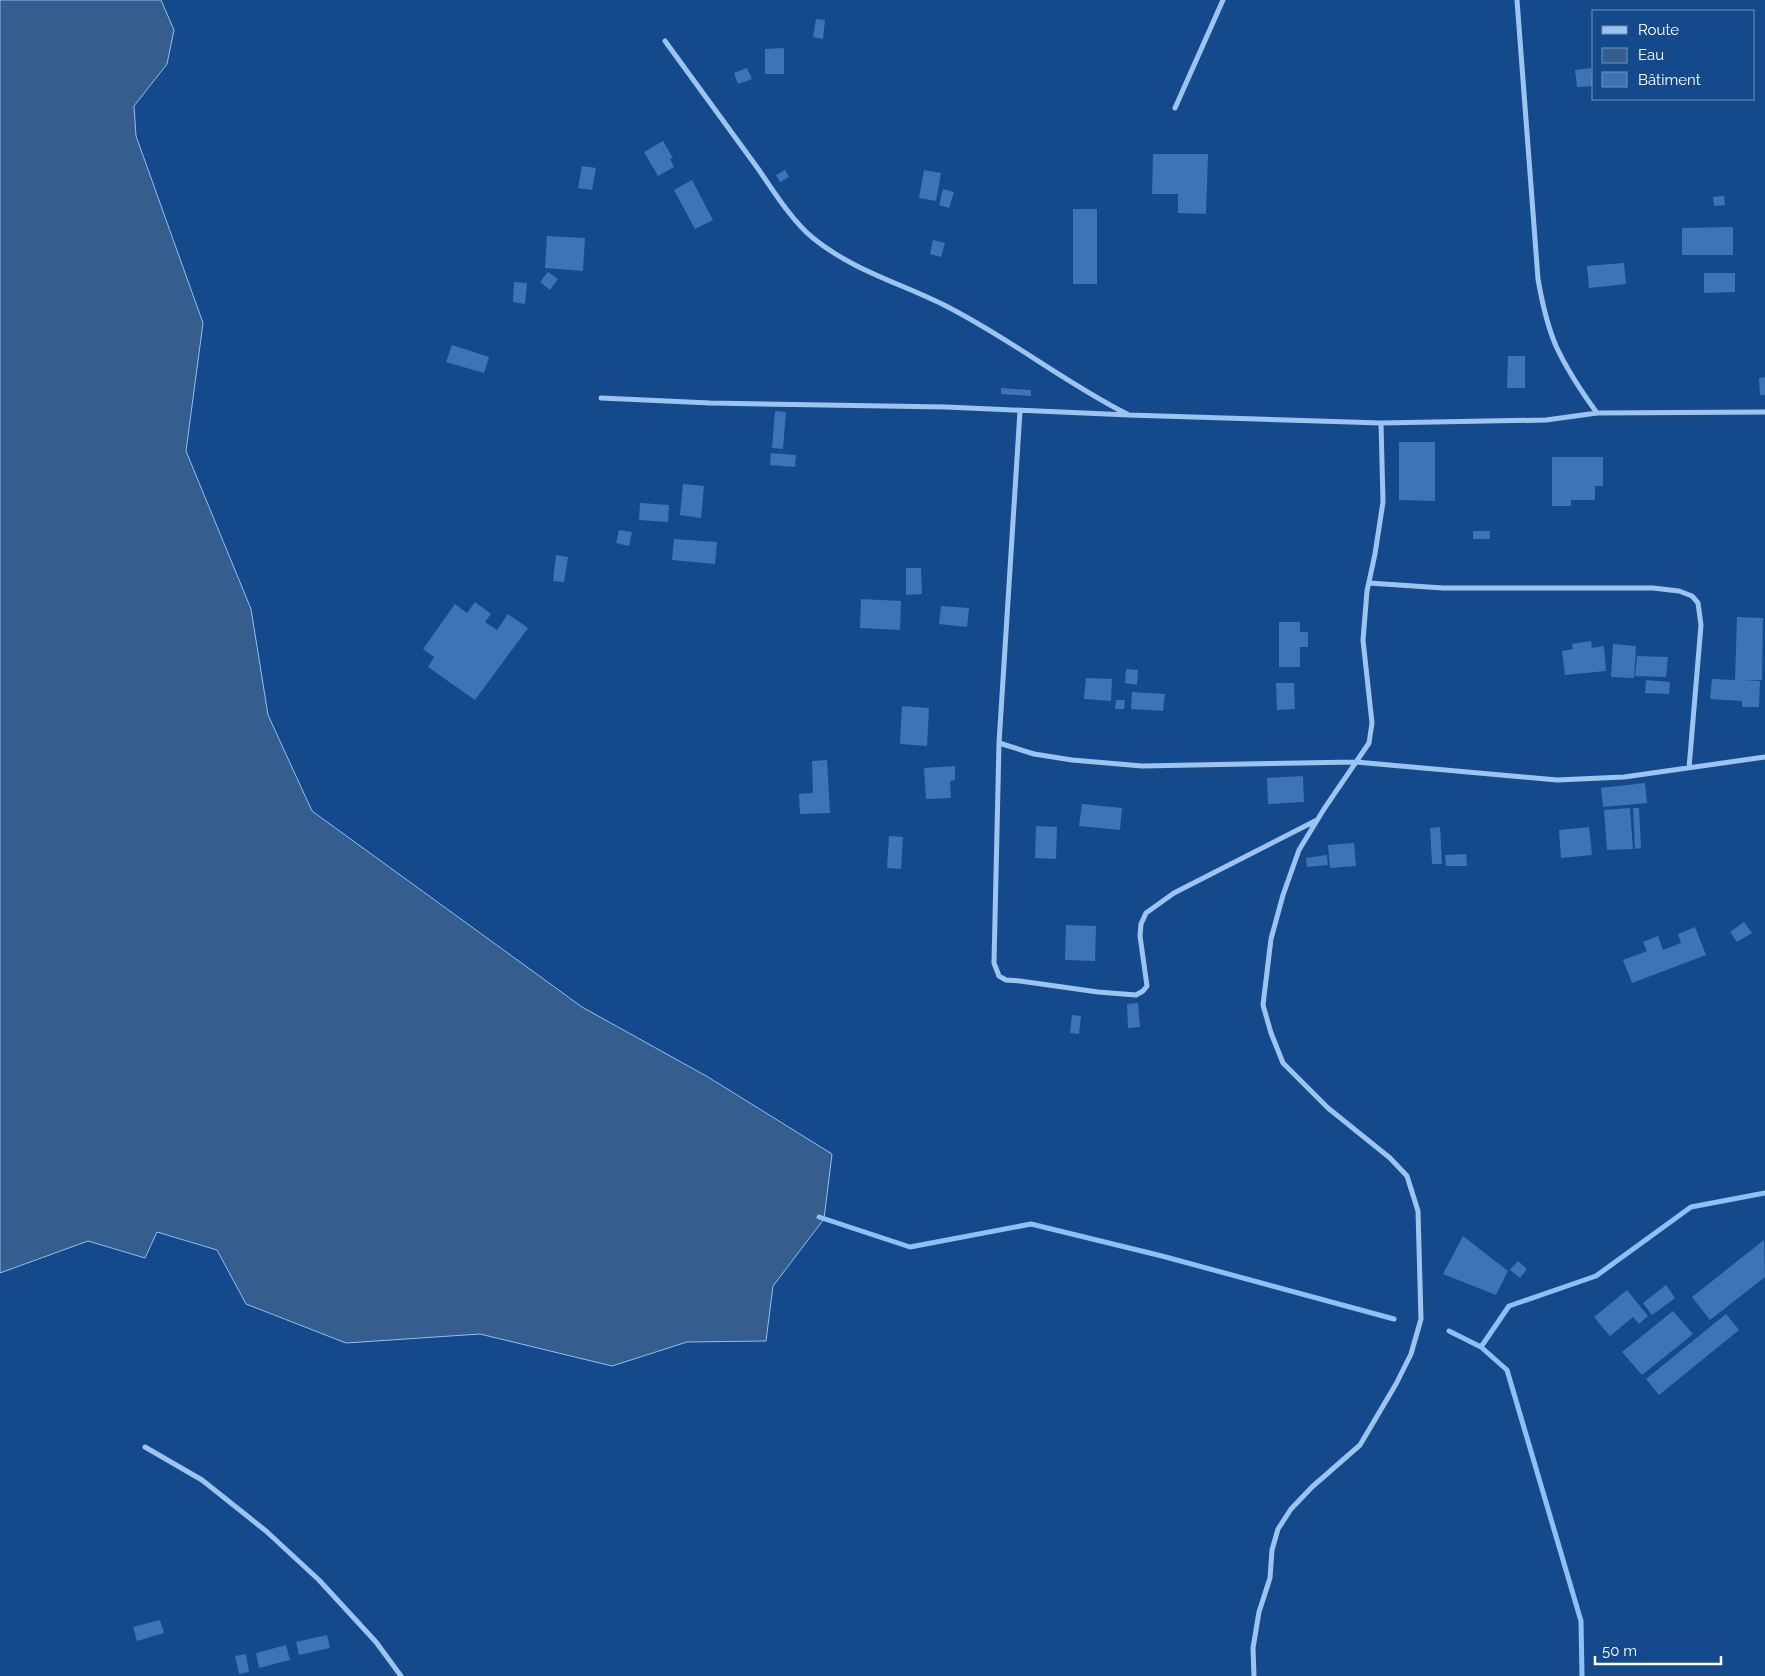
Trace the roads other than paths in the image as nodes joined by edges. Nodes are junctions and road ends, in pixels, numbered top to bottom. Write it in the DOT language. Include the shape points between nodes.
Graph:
graph roads {
  1 [pos="1223,0"];
  2 [pos="1517,0"];
  3 [pos="665,41"];
  4 [pos="1175,108"];
  5 [pos="601,398"];
  6 [pos="1020,411"];
  7 [pos="1597,412"];
  8 [pos="1765,412"];
  9 [pos="1129,415"];
  10 [pos="1381,423"];
  11 [pos="1369,583"];
  12 [pos="998,743"];
  13 [pos="1765,757"];
  14 [pos="1356,762"];
  15 [pos="1689,768"];
  16 [pos="1318,819"];
  17 [pos="145,1447"];
  18 [pos="401,1676"];
  19 [pos="1254,1676"];
  1 -- 4 [label="street"];
  2 -- 7 [label="street" via="1538,279 1545,315 1556,346 1575,383"];
  3 -- 9 [label="street" via="787,209 812,238 871,273 945,305"];
  5 -- 6 [label="street"];
  6 -- 9 [label="street"];
  6 -- 12 [label="street"];
  7 -- 8 [label="street"];
  7 -- 10 [label="street" via="1546,420"];
  9 -- 10 [label="street"];
  10 -- 11 [label="street" via="1383,502"];
  11 -- 14 [label="street" via="1363,640 1372,723 1369,743"];
  11 -- 15 [label="street" via="1443,588 1653,588 1692,596 1698,603 1701,625"];
  12 -- 14 [label="street" via="1034,754 1142,766"];
  12 -- 16 [label="street" via="994,963 999,976 1006,980 1098,992 1136,994 1143,991 1147,986 1140,936 1146,913 1174,893"];
  13 -- 15 [label="street"];
  14 -- 15 [label="street" via="1557,780 1624,777"];
  14 -- 16 [label="street"];
  16 -- 19 [label="street" via="1299,850 1271,939 1264,1005 1283,1063 1328,1108 1408,1176 1418,1211 1421,1319 1411,1354 1360,1445 1307,1492 1278,1529 1253,1648"];
  17 -- 18 [label="street" via="202,1480 266,1531 319,1580 376,1642"];
}
